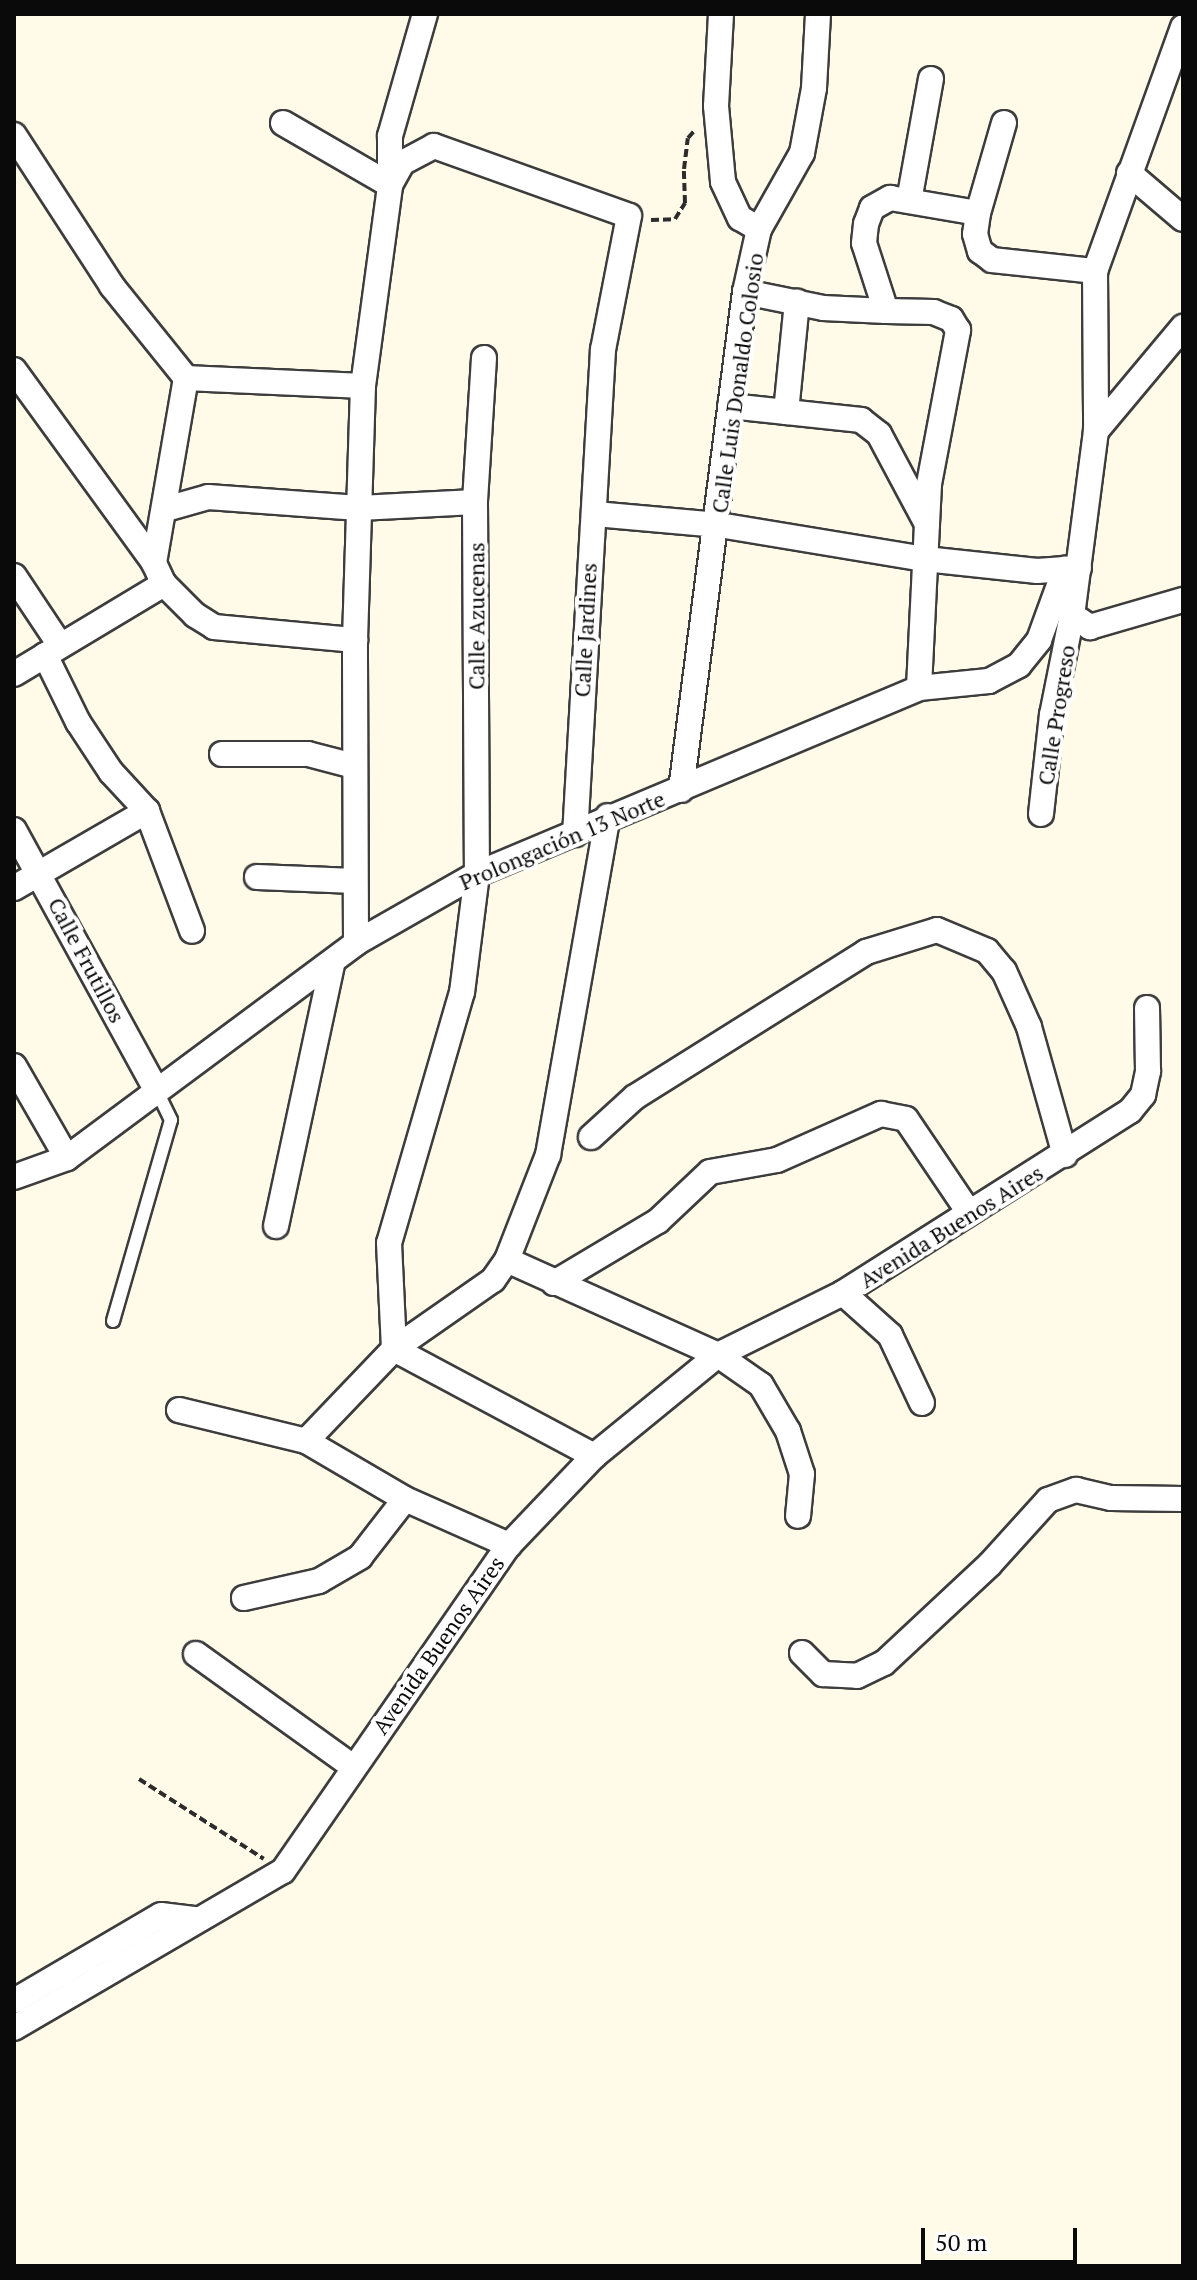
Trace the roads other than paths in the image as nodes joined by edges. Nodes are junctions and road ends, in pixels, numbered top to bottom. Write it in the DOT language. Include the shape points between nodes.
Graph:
graph roads {
  1 [pos="425,14"];
  2 [pos="721,14"];
  3 [pos="818,14"];
  4 [pos="1181,42"];
  5 [pos="931,79"];
  6 [pos="283,123"];
  7 [pos="1004,123"];
  8 [pos="14,135"];
  9 [pos="1129,173"];
  10 [pos="390,185"];
  11 [pos="909,201"];
  12 [pos="978,213"];
  13 [pos="1183,219"];
  14 [pos="759,229"];
  15 [pos="1095,271"];
  16 [pos="745,292"];
  17 [pos="797,302"];
  18 [pos="886,311"];
  19 [pos="1183,327"];
  20 [pos="484,358"];
  21 [pos="14,370"];
  22 [pos="186,378"];
  23 [pos="363,386"];
  24 [pos="730,406"];
  25 [pos="786,412"];
  26 [pos="1096,431"];
  27 [pos="475,502"];
  28 [pos="359,508"];
  29 [pos="166,509"];
  30 [pos="595,514"];
  31 [pos="927,524"];
  32 [pos="719,525"];
  33 [pos="925,559"];
  34 [pos="1073,568"];
  35 [pos="159,574"];
  36 [pos="14,576"];
  37 [pos="1183,600"];
  38 [pos="1072,615"];
  39 [pos="355,640"];
  40 [pos="52,650"];
  41 [pos="14,674"];
  42 [pos="919,688"];
  43 [pos="222,754"];
  44 [pos="354,766"];
  45 [pos="681,790"];
  46 [pos="147,811"];
  47 [pos="1041,814"];
  48 [pos="608,816"];
  49 [pos="14,830"];
  50 [pos="575,834"];
  51 [pos="40,872"];
  52 [pos="477,874"];
  53 [pos="257,877"];
  54 [pos="355,881"];
  55 [pos="14,888"];
  56 [pos="192,931"];
  57 [pos="356,943"];
  58 [pos="332,965"];
  59 [pos="1147,1008"];
  60 [pos="14,1066"];
  61 [pos="157,1091"];
  62 [pos="591,1137"];
  63 [pos="1065,1155"];
  64 [pos="67,1158"];
  65 [pos="14,1177"];
  66 [pos="968,1211"];
  67 [pos="276,1226"];
  68 [pos="507,1260"];
  69 [pos="554,1283"];
  70 [pos="843,1293"];
  71 [pos="113,1321"];
  72 [pos="394,1349"];
  73 [pos="718,1355"];
  74 [pos="922,1403"];
  75 [pos="179,1410"];
  76 [pos="306,1441"];
  77 [pos="594,1456"];
  78 [pos="405,1499"];
  79 [pos="1183,1499"];
  80 [pos="798,1516"];
  81 [pos="509,1545"];
  82 [pos="244,1598"];
  83 [pos="802,1653"];
  84 [pos="196,1654"];
  85 [pos="353,1767"];
  86 [pos="23,2000"];
  87 [pos="14,2028"];
  1 -- 10 [label="street" via="390,136"];
  2 -- 14 [label="street" via="716,106 723,182 740,218"];
  3 -- 14 [label="street, Calle Luis Donaldo Colosio" via="814,88 802,153"];
  4 -- 9 [label="street"];
  5 -- 11 [label="street"];
  6 -- 10 [label="street"];
  7 -- 12 [label="street"];
  8 -- 22 [label="street" via="112,286"];
  9 -- 13 [label="street"];
  9 -- 15 [label="street"];
  10 -- 23 [label="street"];
  10 -- 30 [label="street, Calle Jardines" via="402,163 434,146 629,216 603,350"];
  11 -- 12 [label="street"];
  11 -- 18 [label="street" via="890,198 872,208 866,224 864,243"];
  12 -- 15 [label="street" via="975,234 980,251 992,260"];
  14 -- 16 [label="street, Calle Luis Donaldo Colosio"];
  15 -- 26 [label="street"];
  16 -- 17 [label="street"];
  16 -- 24 [label="street, Calle Luis Donaldo Colosio"];
  17 -- 18 [label="street"];
  17 -- 25 [label="street"];
  18 -- 31 [label="street" via="934,312 951,319 958,330 929,484"];
  19 -- 26 [label="street"];
  20 -- 27 [label="street, Calle Azucenas"];
  21 -- 35 [label="street"];
  22 -- 23 [label="street"];
  22 -- 29 [label="street"];
  23 -- 28 [label="street"];
  24 -- 25 [label="street"];
  24 -- 32 [label="street, Calle Luis Donaldo Colosio"];
  25 -- 31 [label="street" via="861,420 879,434"];
  26 -- 34 [label="street" via="1082,541"];
  27 -- 28 [label="street"];
  27 -- 52 [label="street, Calle Azucenas"];
  28 -- 29 [label="street" via="208,497"];
  28 -- 39 [label="street"];
  29 -- 35 [label="street"];
  30 -- 32 [label="street"];
  30 -- 50 [label="street, Calle Jardines"];
  31 -- 33 [label="street"];
  32 -- 33 [label="street"];
  32 -- 45 [label="street, Calle Luis Donaldo Colosio" via="707,563"];
  33 -- 34 [label="street"];
  33 -- 42 [label="street"];
  34 -- 38 [label="street, Calle Progreso"];
  34 -- 42 [label="street, Prolongación 13 Norte" via="1039,640 1019,665 989,681"];
  35 -- 39 [label="street" via="214,627"];
  35 -- 40 [label="street"];
  36 -- 40 [label="street"];
  37 -- 38 [label="street" via="1090,627"];
  38 -- 47 [label="street, Calle Progreso" via="1052,715"];
  39 -- 44 [label="street"];
  40 -- 41 [label="street"];
  40 -- 46 [label="street" via="78,722 111,772"];
  42 -- 45 [label="street, Prolongación 13 Norte"];
  43 -- 44 [label="street" via="308,754"];
  44 -- 54 [label="street"];
  45 -- 48 [label="street, Prolongación 13 Norte"];
  46 -- 51 [label="street"];
  46 -- 56 [label="street"];
  48 -- 50 [label="street, Prolongación 13 Norte"];
  48 -- 68 [label="street" via="548,1155"];
  49 -- 51 [label="street, Calle Frutillos"];
  50 -- 52 [label="street, Prolongación 13 Norte"];
  51 -- 55 [label="street"];
  51 -- 61 [label="street, Calle Frutillos"];
  52 -- 57 [label="street, Prolongación 13 Norte"];
  52 -- 72 [label="street, Calle Azucenas" via="462,992 389,1243"];
  53 -- 54 [label="street"];
  54 -- 57 [label="street"];
  57 -- 58 [label="street, Prolongación 13 Norte"];
  58 -- 61 [label="street, Prolongación 13 Norte"];
  58 -- 67 [label="street"];
  59 -- 63 [label="street, Avenida Buenos Aires" via="1143,1095 1130,1111"];
  60 -- 64 [label="street"];
  61 -- 64 [label="street, Prolongación 13 Norte"];
  61 -- 71 [label="lane" via="171,1120"];
  62 -- 63 [label="street" via="635,1097 866,952 937,930 987,951 1004,971 1029,1027"];
  63 -- 66 [label="street, Avenida Buenos Aires"];
  64 -- 65 [label="street, Prolongación 13 Norte"];
  66 -- 69 [label="street" via="906,1119 881,1114 777,1160 710,1172 658,1221"];
  66 -- 70 [label="street, Avenida Buenos Aires"];
  68 -- 69 [label="street"];
  68 -- 72 [label="street" via="493,1280"];
  69 -- 73 [label="street"];
  70 -- 73 [label="street, Avenida Buenos Aires"];
  70 -- 74 [label="street" via="890,1335"];
  72 -- 76 [label="street"];
  72 -- 77 [label="street"];
  73 -- 77 [label="street, Avenida Buenos Aires"];
  73 -- 80 [label="street" via="761,1385 788,1431 802,1474"];
  75 -- 76 [label="street"];
  76 -- 78 [label="street"];
  77 -- 81 [label="street, Avenida Buenos Aires"];
  78 -- 81 [label="street"];
  78 -- 82 [label="street" via="360,1557 319,1581"];
  79 -- 83 [label="street" via="1111,1498 1076,1490 1048,1500 990,1564 884,1663 857,1676 823,1674"];
  81 -- 85 [label="street, Avenida Buenos Aires"];
  84 -- 85 [label="street"];
  85 -- 86 [label="street, Avenida Buenos Aires" via="283,1871 196,1919"];
  86 -- 87 [label="street, Avenida Buenos Aires"];
}
